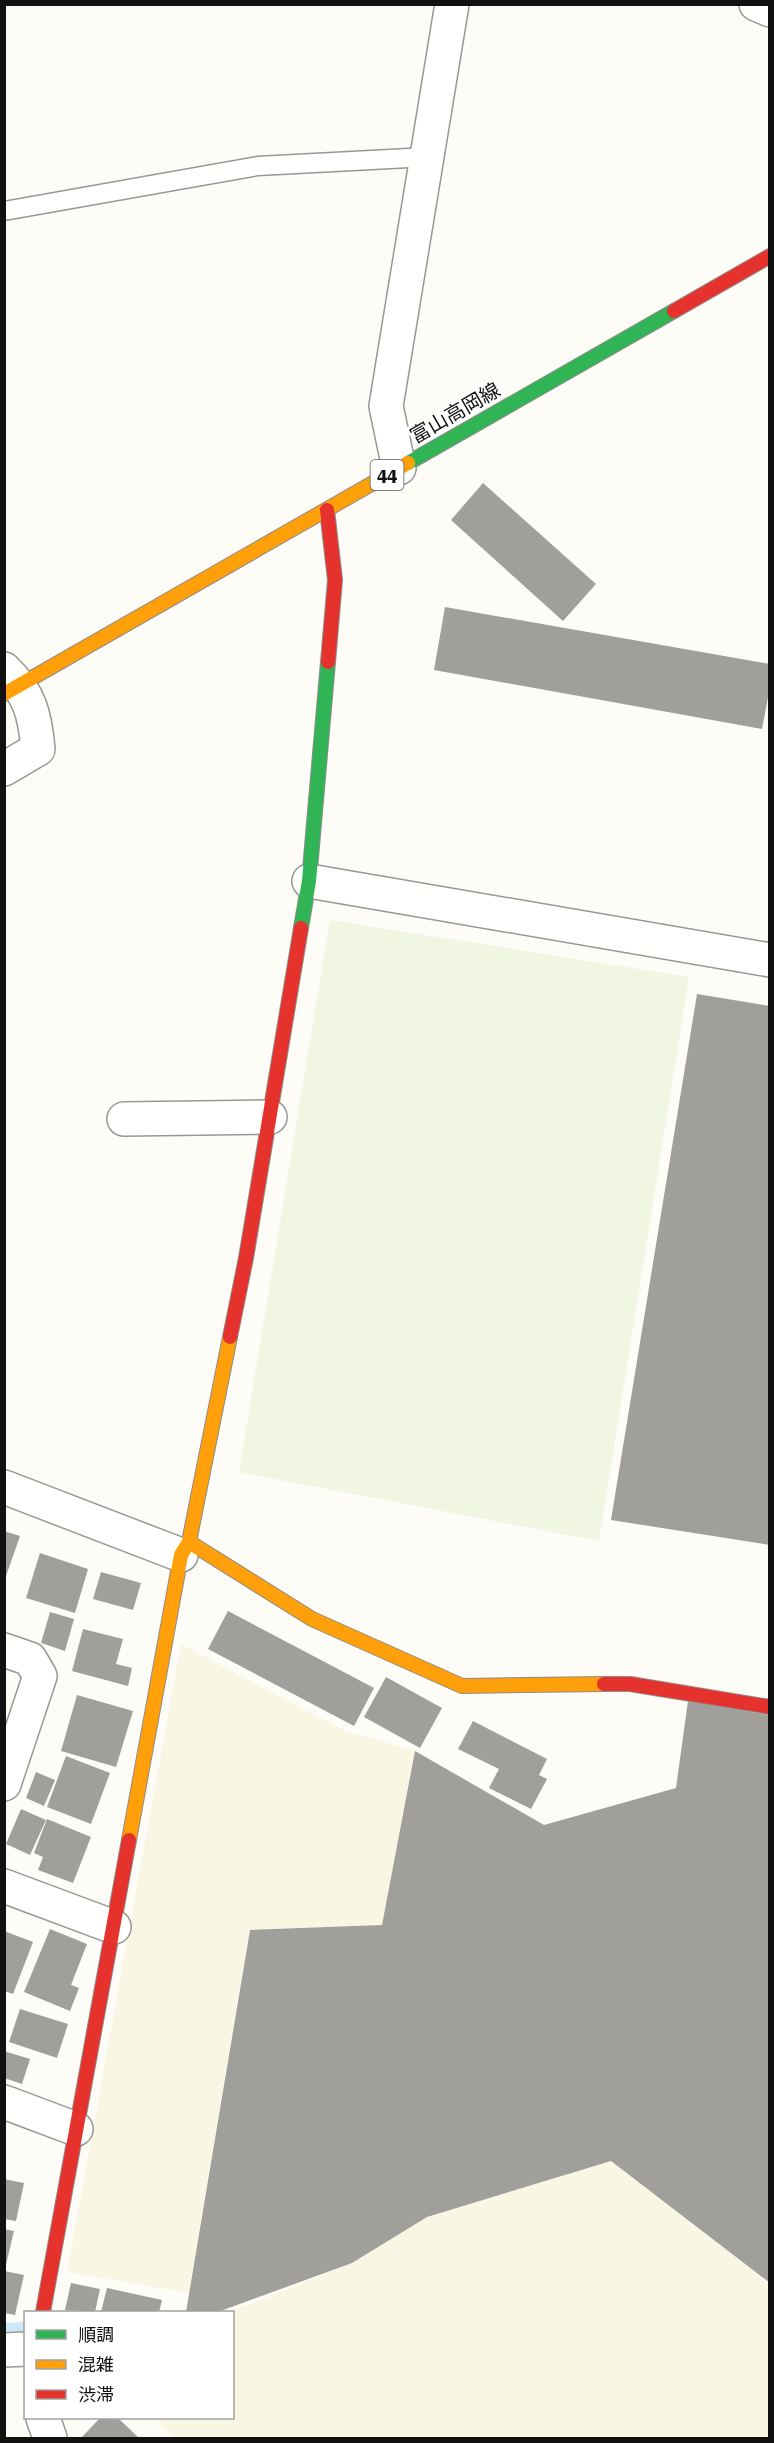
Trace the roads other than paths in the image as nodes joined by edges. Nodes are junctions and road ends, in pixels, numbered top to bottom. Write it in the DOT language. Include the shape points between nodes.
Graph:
graph roads {
  1 [pos="452,4"];
  2 [pos="756,4"];
  3 [pos="770,10"];
  4 [pos="428,157"];
  5 [pos="4,211"];
  6 [pos="770,256"];
  7 [pos="399,468"];
  8 [pos="327,510"];
  9 [pos="10,683"];
  10 [pos="4,769"];
  11 [pos="309,881"];
  12 [pos="770,960"];
  13 [pos="270,1117"];
  14 [pos="124,1119"];
  15 [pos="4,1487"];
  16 [pos="185,1549"];
  17 [pos="4,1650"];
  18 [pos="770,1707"];
  19 [pos="4,1784"];
  20 [pos="4,1886"];
  21 [pos="114,1927"];
  22 [pos="4,2102"];
  23 [pos="76,2129"];
  24 [pos="43,2311"];
  25 [pos="24,2349"];
  26 [pos="4,2350"];
  27 [pos="43,2419"];
  28 [pos="50,2439"];
  1 -- 4 [label="street"];
  2 -- 3 [label="street"];
  4 -- 5 [label="lane" via="258,166"];
  4 -- 7 [label="street" via="386,406"];
  6 -- 7 [label="street, 富山高岡線 / 44"];
  7 -- 8 [label="street, 富山高岡線 / 44"];
  8 -- 9 [label="street, 富山高岡線 / 44"];
  8 -- 11 [label="street" via="335,580"];
  9 -- 10 [label="street" via="35,718 38,749"];
  11 -- 12 [label="street"];
  11 -- 13 [label="street"];
  13 -- 14 [label="street"];
  13 -- 16 [label="street" via="242,1281"];
  15 -- 16 [label="street"];
  16 -- 18 [label="street" via="312,1619 462,1686 630,1684"];
  16 -- 21 [label="street"];
  17 -- 19 [label="street" via="30,1659 40,1676"];
  20 -- 21 [label="street"];
  21 -- 23 [label="street"];
  22 -- 23 [label="street"];
  23 -- 24 [label="street"];
  25 -- 26 [label="street"];
  27 -- 28 [label="street"];
}
